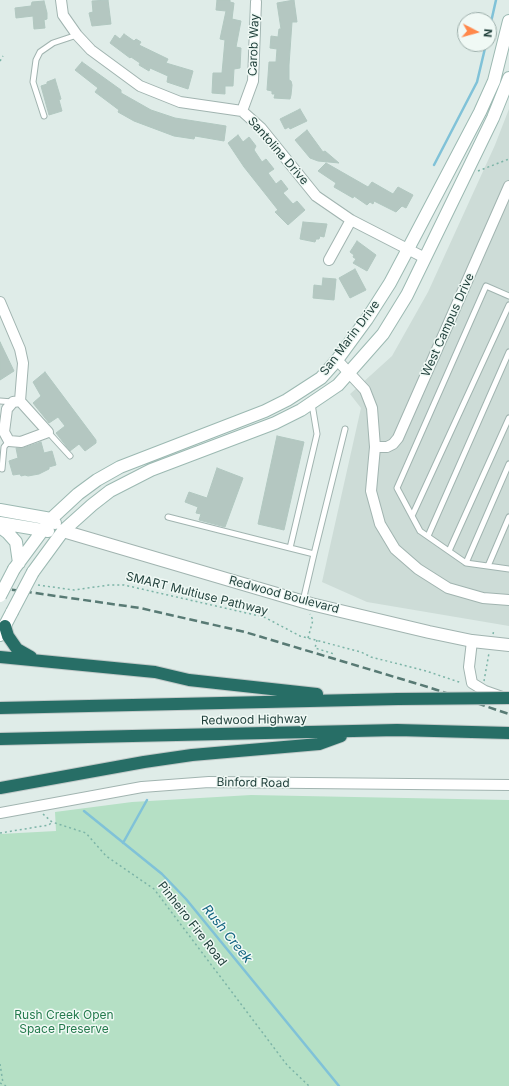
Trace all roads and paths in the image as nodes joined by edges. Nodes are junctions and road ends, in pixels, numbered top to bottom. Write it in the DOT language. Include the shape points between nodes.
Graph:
graph roads {
  1 [pos="61,0"];
  2 [pos="256,2"];
  3 [pos="509,21"];
  4 [pos="77,35"];
  5 [pos="3,56"];
  6 [pos="0,61"];
  7 [pos="509,78"];
  8 [pos="242,111"];
  9 [pos="44,116"];
  10 [pos="509,158"];
  11 [pos="465,176"];
  12 [pos="509,186"];
  13 [pos="351,220"];
  14 [pos="408,249"];
  15 [pos="425,258"];
  16 [pos="329,260"];
  17 [pos="509,296"];
  18 [pos="1,305"];
  19 [pos="509,305"];
  20 [pos="509,352"];
  21 [pos="337,360"];
  22 [pos="349,372"];
  23 [pos="0,401"];
  24 [pos="16,402"];
  25 [pos="312,403"];
  26 [pos="509,418"];
  27 [pos="345,429"];
  28 [pos="48,432"];
  29 [pos="8,441"];
  30 [pos="375,447"];
  31 [pos="70,456"];
  32 [pos="509,464"];
  33 [pos="2,469"];
  34 [pos="0,510"];
  35 [pos="412,516"];
  36 [pos="168,517"];
  37 [pos="509,517"];
  38 [pos="51,519"];
  39 [pos="0,523"];
  40 [pos="0,527"];
  41 [pos="40,531"];
  42 [pos="63,531"];
  43 [pos="428,536"];
  44 [pos="290,548"];
  45 [pos="449,551"];
  46 [pos="314,554"];
  47 [pos="466,563"];
  48 [pos="17,566"];
  49 [pos="488,566"];
  50 [pos="509,569"];
  51 [pos="38,585"];
  52 [pos="0,596"];
  53 [pos="509,600"];
  54 [pos="307,603"];
  55 [pos="2,630"];
  56 [pos="494,630"];
  57 [pos="308,638"];
  58 [pos="317,640"];
  59 [pos="472,640"];
  60 [pos="491,643"];
  61 [pos="509,645"];
  62 [pos="334,654"];
  63 [pos="0,657"];
  64 [pos="37,660"];
  65 [pos="454,680"];
  66 [pos="475,685"];
  67 [pos="509,699"];
  68 [pos="366,700"];
  69 [pos="0,708"];
  70 [pos="354,732"];
  71 [pos="509,733"];
  72 [pos="0,739"];
  73 [pos="509,785"];
  74 [pos="0,788"];
  75 [pos="33,806"];
  76 [pos="0,813"];
  77 [pos="52,822"];
  78 [pos="0,833"];
  79 [pos="0,1064"];
  80 [pos="1,1083"];
  81 [pos="6,1086"];
  82 [pos="309,1086"];
  1 -- 4 [label="street, Santolina Drive" via="63,15"];
  2 -- 8 [label="street, Carob Way" via="253,81"];
  3 -- 14 [label="main road, San Marin Drive" via="494,80"];
  4 -- 8 [label="street, Santolina Drive" via="91,50 140,86 180,102"];
  4 -- 9 [label="lane" via="53,43 40,52 36,60 33,82"];
  5 -- 6 [label="path"];
  7 -- 11 [label="main road, San Marin Drive"];
  8 -- 13 [label="street, Santolina Drive" via="261,128 316,196"];
  10 -- 11 [label="path"];
  11 -- 15 [label="main road, San Marin Drive"];
  12 -- 30 [label="street, West Campus Drive" via="398,438 388,447"];
  13 -- 14 [label="street, Santolina Drive"];
  13 -- 16 [label="street"];
  14 -- 15 [label="street, Santolina Drive"];
  14 -- 21 [label="main road, San Marin Drive" via="378,302"];
  15 -- 22 [label="main road, San Marin Drive" via="407,295 383,334"];
  17 -- 35 [label="lane" via="486,286 396,488"];
  18 -- 24 [label="street" via="20,349 23,363"];
  19 -- 35 [label="lane"];
  20 -- 43 [label="lane"];
  21 -- 22 [label="street"];
  21 -- 38 [label="main road, San Marin Drive" via="321,378 265,411 120,467 78,494"];
  22 -- 25 [label="main road, San Marin Drive" via="338,385"];
  22 -- 30 [label="street" via="365,390 372,408"];
  23 -- 24 [label="lane"];
  24 -- 28 [label="street"];
  24 -- 29 [label="street" via="7,409 4,432"];
  25 -- 42 [label="main road, San Marin Drive" via="255,431 127,481 92,505"];
  25 -- 44 [label="lane" via="317,434"];
  26 -- 45 [label="lane"];
  27 -- 46 [label="lane"];
  28 -- 29 [label="street" via="21,442"];
  28 -- 31 [label="lane"];
  29 -- 33 [label="lane" via="4,447"];
  30 -- 53 [label="street" via="371,491 380,524 395,549 418,569 448,588 483,598"];
  32 -- 47 [label="lane"];
  34 -- 38 [label="main road"];
  35 -- 43 [label="lane" via="420,531"];
  36 -- 44 [label="lane"];
  37 -- 49 [label="lane"];
  38 -- 41 [label="main road, San Marin Drive"];
  38 -- 42 [label="main road, Redwood Boulevard"];
  39 -- 41 [label="main road, Redwood Boulevard"];
  40 -- 48 [label="main road" via="16,542"];
  41 -- 42 [label="main road, Redwood Boulevard"];
  41 -- 48 [label="main road, San Marin Drive"];
  42 -- 54 [label="main road, Redwood Boulevard"];
  42 -- 55 [label="main road, San Marin Drive, bridge" via="33,572"];
  43 -- 45 [label="lane"];
  44 -- 46 [label="lane"];
  45 -- 47 [label="lane"];
  46 -- 54 [label="lane"];
  47 -- 49 [label="lane"];
  48 -- 52 [label="main road, San Marin Drive, bridge"];
  49 -- 50 [label="lane"];
  51 -- 57 [label="path, SMART Multiuse Pathway" via="74,590 124,585 264,618"];
  54 -- 57 [label="path" via="313,620"];
  54 -- 59 [label="main road, Redwood Boulevard"];
  55 -- 64 [label="highway" via="17,649"];
  56 -- 60 [label="path"];
  57 -- 58 [label="path, SMART Multiuse Pathway"];
  58 -- 62 [label="path" via="315,648"];
  58 -- 65 [label="path, SMART Multiuse Pathway"];
  59 -- 60 [label="main road, Redwood Boulevard"];
  59 -- 66 [label="street" via="469,667 472,683"];
  60 -- 61 [label="main road, Redwood Boulevard"];
  60 -- 66 [label="path" via="484,682"];
  63 -- 64 [label="highway"];
  64 -- 68 [label="highway" via="155,672 189,680"];
  66 -- 67 [label="street"];
  67 -- 68 [label="highway, Redwood Highway, bridge"];
  68 -- 69 [label="highway, Redwood Highway"];
  70 -- 71 [label="highway, Redwood Highway" via="397,730"];
  70 -- 72 [label="highway, Redwood Highway"];
  70 -- 74 [label="highway" via="319,744 192,755"];
  73 -- 75 [label="street, Binford Road" via="208,782 142,787"];
  75 -- 76 [label="street, Binford Road"];
  75 -- 77 [label="path, Pinheiro Fire Road"];
  77 -- 78 [label="path" via="49,825"];
  77 -- 82 [label="path, Pinheiro Fire Road" via="86,833 106,856 154,889 287,1065"];
  79 -- 80 [label="path"];
  80 -- 81 [label="path"];
}
